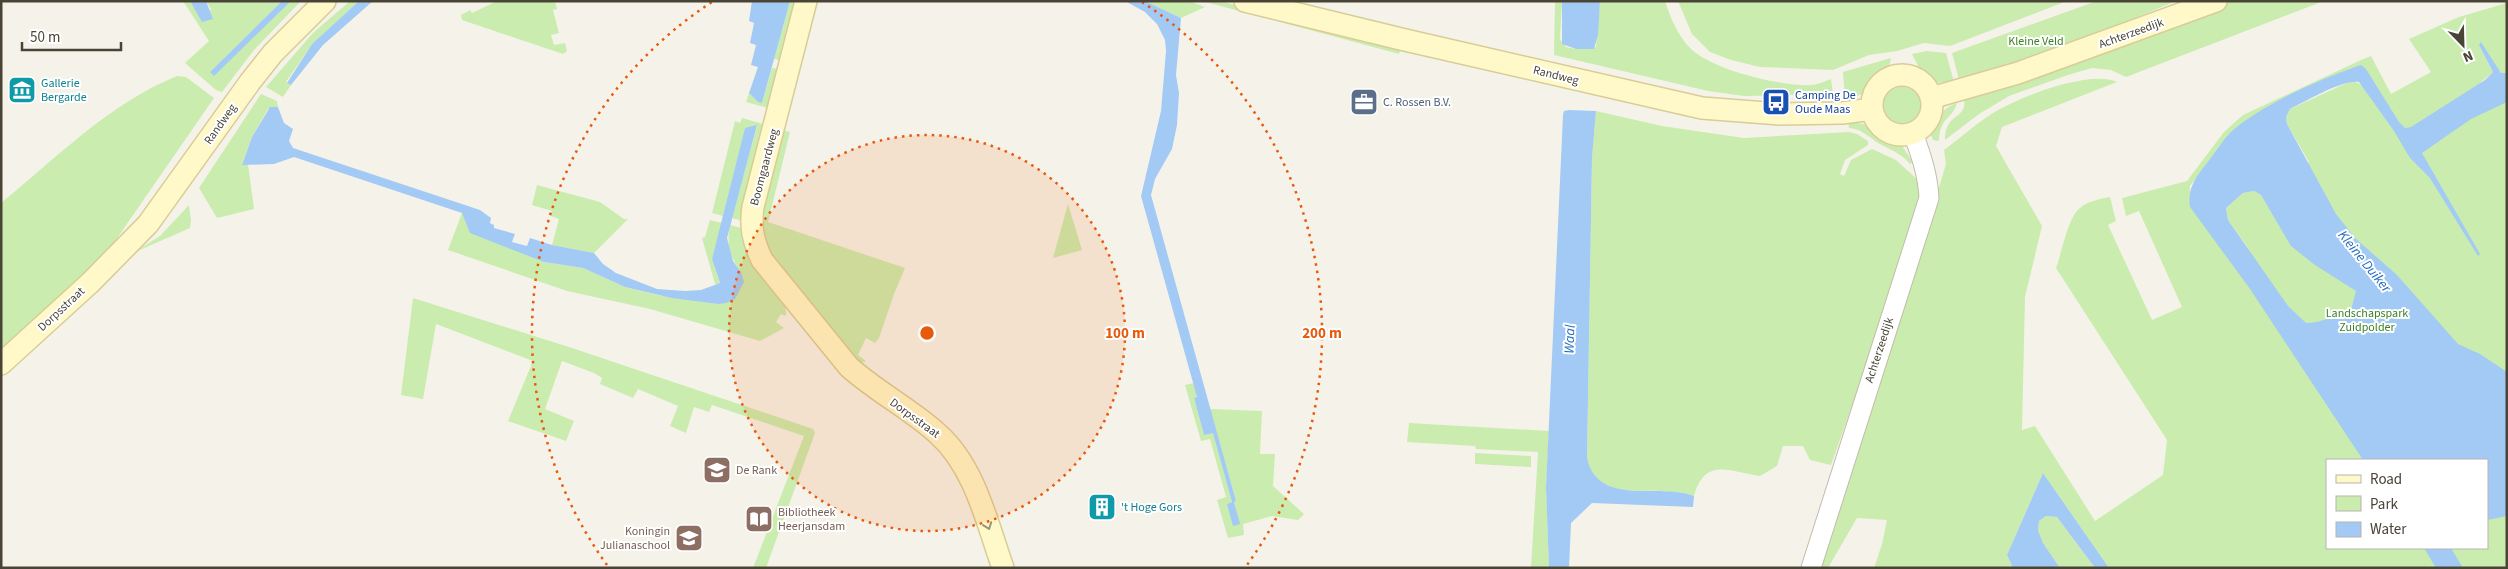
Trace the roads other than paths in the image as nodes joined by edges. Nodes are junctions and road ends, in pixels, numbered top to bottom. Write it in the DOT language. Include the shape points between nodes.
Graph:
graph roads {
  1 [pos="325,1"];
  2 [pos="806,1"];
  3 [pos="1246,1"];
  4 [pos="2216,1"];
  5 [pos="1931,98"];
  6 [pos="1872,109"];
  7 [pos="1913,133"];
  8 [pos="121,253"];
  9 [pos="808,318"];
  10 [pos="1,364"];
  11 [pos="1004,568"];
  12 [pos="1812,568"];
  1 -- 8 [label="main road, Randweg" via="273,53 164,203"];
  2 -- 9 [label="main road, Boomgaardweg" via="750,225 762,260"];
  3 -- 6 [label="main road, Randweg" via="1702,108 1780,114"];
  4 -- 5 [label="main road, Achterzeedijk" via="2018,73"];
  5 -- 6 [label="main road" via="1926,86 1916,78 1893,76 1876,89"];
  5 -- 7 [label="main road" via="1926,123"];
  6 -- 7 [label="main road" via="1874,118 1886,131 1904,135"];
  7 -- 12 [label="street, Achterzeedijk" via="1924,161 1929,198"];
  8 -- 10 [label="main road, Dorpsstraat"];
  9 -- 11 [label="main road, Dorpsstraat, one-way" via="849,367 949,444 972,484"];
}
